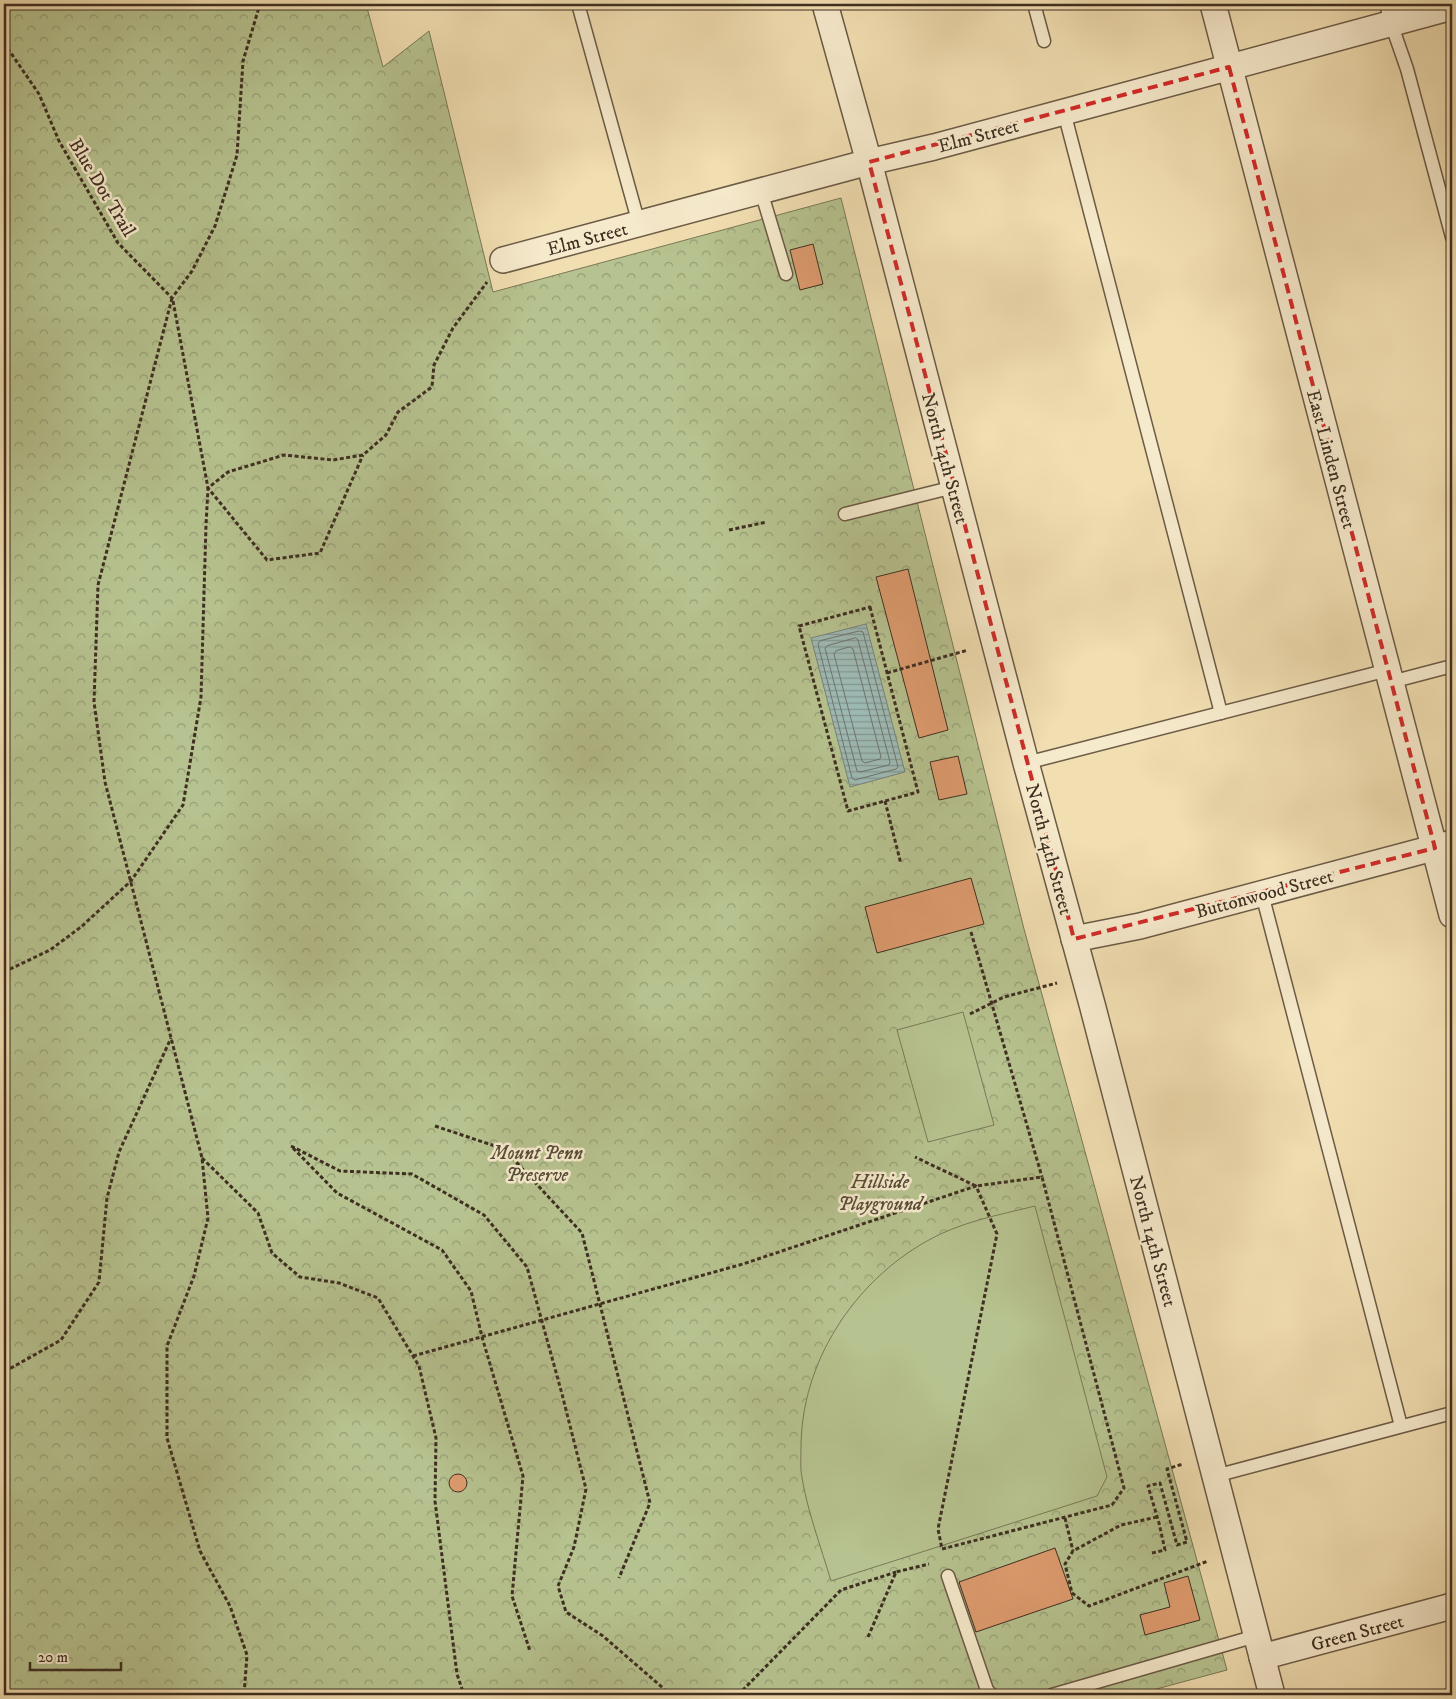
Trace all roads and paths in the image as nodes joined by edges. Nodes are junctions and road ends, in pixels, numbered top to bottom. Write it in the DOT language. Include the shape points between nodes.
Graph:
graph roads {
  1 [pos="260,4"];
  2 [pos="578,4"];
  3 [pos="825,4"];
  4 [pos="1034,4"];
  5 [pos="1213,4"];
  6 [pos="1452,7"];
  7 [pos="1388,13"];
  8 [pos="1044,42"];
  9 [pos="4,43"];
  10 [pos="1229,67"];
  11 [pos="1064,112"];
  12 [pos="869,162"];
  13 [pos="761,191"];
  14 [pos="639,224"];
  15 [pos="1452,237"];
  16 [pos="504,260"];
  17 [pos="786,274"];
  18 [pos="172,298"];
  19 [pos="363,455"];
  20 [pos="954,487"];
  21 [pos="208,488"];
  22 [pos="846,514"];
  23 [pos="767,522"];
  24 [pos="729,530"];
  25 [pos="963,651"];
  26 [pos="1452,666"];
  27 [pos="887,674"];
  28 [pos="1389,676"];
  29 [pos="1221,713"];
  30 [pos="1026,763"];
  31 [pos="885,801"];
  32 [pos="1443,846"];
  33 [pos="901,864"];
  34 [pos="131,881"];
  35 [pos="1262,894"];
  36 [pos="1452,914"];
  37 [pos="971,932"];
  38 [pos="1074,939"];
  39 [pos="4,972"];
  40 [pos="1038,988"];
  41 [pos="970,1014"];
  42 [pos="171,1038"];
  43 [pos="435,1126"];
  44 [pos="915,1157"];
  45 [pos="202,1158"];
  46 [pos="1042,1176"];
  47 [pos="976,1186"];
  48 [pos="600,1304"];
  49 [pos="542,1320"];
  50 [pos="482,1337"];
  51 [pos="413,1356"];
  52 [pos="4,1370"];
  53 [pos="1452,1413"];
  54 [pos="1401,1426"];
  55 [pos="1212,1466"];
  56 [pos="1157,1516"];
  57 [pos="1065,1518"];
  58 [pos="1073,1551"];
  59 [pos="1152,1553"];
  60 [pos="935,1562"];
  61 [pos="1188,1569"];
  62 [pos="896,1572"];
  63 [pos="948,1576"];
  64 [pos="619,1578"];
  65 [pos="1452,1606"];
  66 [pos="868,1637"];
  67 [pos="1259,1646"];
  68 [pos="530,1652"];
  69 [pos="244,1695"];
  70 [pos="464,1695"];
  71 [pos="668,1695"];
  72 [pos="738,1695"];
  73 [pos="992,1695"];
  74 [pos="1052,1695"];
  75 [pos="1272,1695"];
  1 -- 18 [label="path" via="243,61 237,155 215,226 192,271"];
  2 -- 14 [label="lane"];
  3 -- 12 [label="street, North 14th Street"];
  4 -- 8 [label="lane"];
  5 -- 10 [label="street, East Linden Street"];
  6 -- 7 [label="street, Elm Street"];
  7 -- 10 [label="street, Elm Street"];
  7 -- 15 [label="lane" via="1407,69"];
  9 -- 18 [label="path, Blue Dot Trail" via="39,94 59,141 118,243"];
  10 -- 11 [label="street, Elm Street"];
  10 -- 28 [label="street, East Linden Street"];
  11 -- 12 [label="street, Elm Street"];
  11 -- 29 [label="lane"];
  12 -- 13 [label="street, Elm Street"];
  12 -- 20 [label="street, North 14th Street"];
  13 -- 14 [label="street, Elm Street"];
  13 -- 17 [label="lane"];
  14 -- 16 [label="street, Elm Street"];
  16 -- 19 [label="path" via="453,328 434,364 432,387 398,412 386,435"];
  18 -- 21 [label="path"];
  18 -- 34 [label="path" via="98,585 94,702 105,782"];
  19 -- 21 [label="path" via="332,460 284,455 228,472"];
  19 -- 21 [label="path" via="320,553 267,560"];
  20 -- 22 [label="lane"];
  20 -- 30 [label="street, North 14th Street"];
  21 -- 34 [label="path" via="202,697 183,805"];
  23 -- 24 [label="path"];
  25 -- 27 [label="path"];
  26 -- 28 [label="lane"];
  27 -- 31 [label="path" via="918,792"];
  27 -- 31 [label="path" via="870,607 799,626 848,811"];
  28 -- 29 [label="lane"];
  28 -- 32 [label="street, East Linden Street"];
  29 -- 30 [label="lane"];
  30 -- 38 [label="street, North 14th Street"];
  31 -- 33 [label="path"];
  32 -- 35 [label="street, Buttonwood Street"];
  32 -- 36 [label="street, East Linden Street"];
  34 -- 39 [label="path" via="81,927 50,950"];
  34 -- 42 [label="path"];
  35 -- 38 [label="street, Buttonwood Street" via="1140,926"];
  35 -- 54 [label="lane"];
  37 -- 46 [label="path"];
  38 -- 55 [label="street, North 14th Street"];
  40 -- 41 [label="path" via="1004,997"];
  42 -- 45 [label="path"];
  42 -- 52 [label="path" via="119,1152 107,1198 99,1282 61,1340"];
  43 -- 48 [label="path" via="504,1149 582,1233"];
  44 -- 47 [label="path"];
  45 -- 51 [label="path" via="258,1213 272,1253 300,1277 339,1283 378,1298"];
  45 -- 69 [label="path" via="208,1218 194,1276 167,1346 167,1438 200,1551 230,1606 247,1655"];
  46 -- 47 [label="path"];
  46 -- 57 [label="path" via="1124,1488 1112,1505"];
  47 -- 48 [label="path" via="743,1264"];
  47 -- 57 [label="path" via="997,1234 938,1529 942,1549"];
  48 -- 49 [label="path"];
  48 -- 64 [label="path" via="650,1503"];
  49 -- 50 [label="path"];
  49 -- 50 [label="path" via="527,1267 484,1215 412,1174 340,1170 290,1146 337,1193 442,1250 471,1291"];
  49 -- 71 [label="path" via="586,1489 574,1547 558,1586 566,1612 603,1636"];
  50 -- 51 [label="path"];
  50 -- 68 [label="path" via="523,1476 512,1596"];
  51 -- 70 [label="path" via="419,1366 436,1438 435,1502 458,1674"];
  53 -- 54 [label="lane"];
  54 -- 55 [label="lane"];
  55 -- 56 [label="path" via="1167,1469 1187,1542 1177,1545 1160,1483 1148,1486"];
  55 -- 67 [label="street, North 14th Street"];
  56 -- 58 [label="path" via="1122,1525"];
  56 -- 59 [label="path" via="1165,1550"];
  57 -- 58 [label="path"];
  58 -- 61 [label="path" via="1065,1564 1072,1593 1089,1606"];
  60 -- 62 [label="path"];
  62 -- 66 [label="path"];
  62 -- 72 [label="path" via="841,1590"];
  63 -- 73 [label="lane" via="987,1690"];
  65 -- 67 [label="street, Green Street"];
  67 -- 74 [label="lane"];
  67 -- 75 [label="street, North 14th Street"];
}
